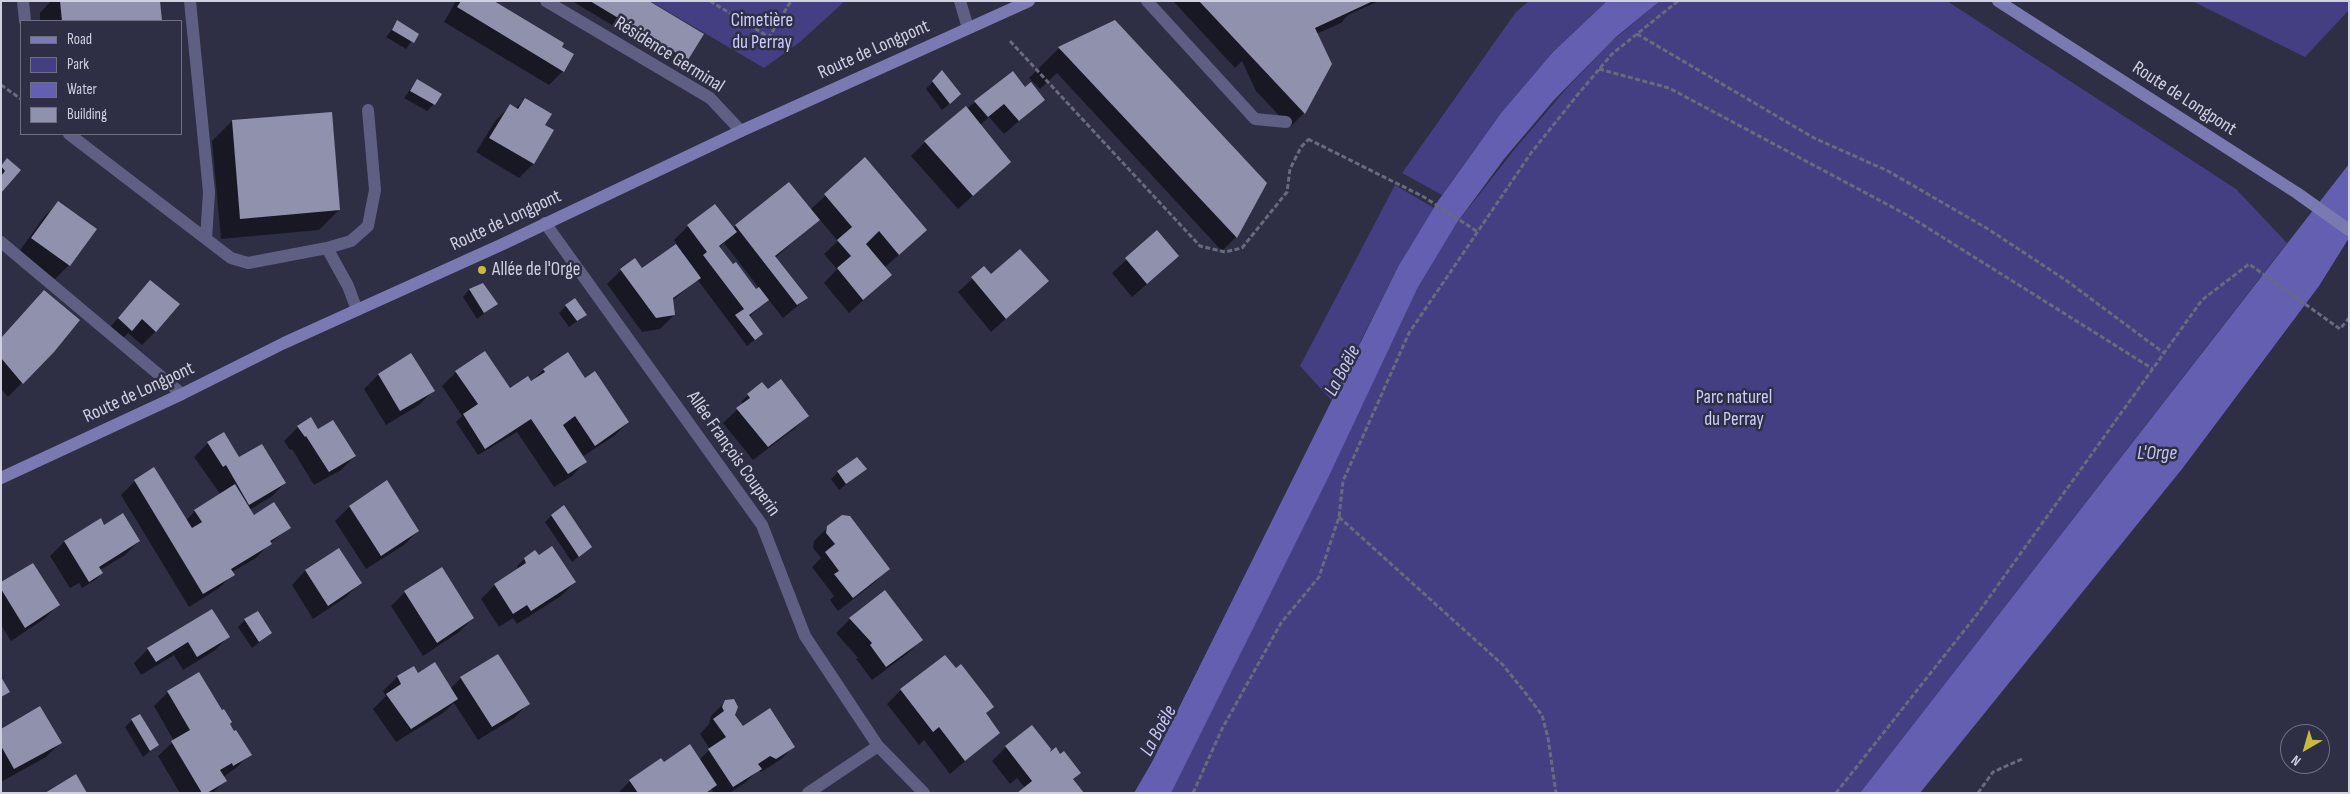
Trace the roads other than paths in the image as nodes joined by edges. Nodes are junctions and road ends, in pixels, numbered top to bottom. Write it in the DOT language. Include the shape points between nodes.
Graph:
graph roads {
  1 [pos="23,1"];
  2 [pos="190,1"];
  3 [pos="546,1"];
  4 [pos="960,1"];
  5 [pos="1029,1"];
  6 [pos="1147,1"];
  7 [pos="1998,1"];
  8 [pos="25,20"];
  9 [pos="968,28"];
  10 [pos="368,110"];
  11 [pos="1286,122"];
  12 [pos="741,131"];
  13 [pos="70,135"];
  14 [pos="546,223"];
  15 [pos="2349,230"];
  16 [pos="206,239"];
  17 [pos="1,242"];
  18 [pos="327,248"];
  19 [pos="357,310"];
  20 [pos="182,394"];
  21 [pos="1,478"];
  22 [pos="878,746"];
  23 [pos="808,793"];
  24 [pos="924,793"];
  1 -- 8 [label="street"];
  2 -- 16 [label="street" via="209,192"];
  3 -- 12 [label="street, Résidence Germinal" via="710,98"];
  4 -- 9 [label="street"];
  5 -- 9 [label="main road, Route de Longpont"];
  6 -- 11 [label="street" via="1255,119"];
  7 -- 15 [label="main road, Route de Longpont"];
  9 -- 12 [label="main road, Route de Longpont"];
  10 -- 18 [label="street" via="375,190 368,226 350,241"];
  12 -- 14 [label="main road, Route de Longpont"];
  13 -- 16 [label="street"];
  14 -- 19 [label="main road, Route de Longpont"];
  14 -- 22 [label="street, Allée François Couperin" via="762,525 805,636"];
  16 -- 18 [label="street" via="231,258 248,263"];
  17 -- 20 [label="street"];
  18 -- 19 [label="street"];
  19 -- 20 [label="main road, Route de Longpont"];
  20 -- 21 [label="main road, Route de Longpont"];
  22 -- 23 [label="street"];
  22 -- 24 [label="street, Allée François Couperin"];
}
